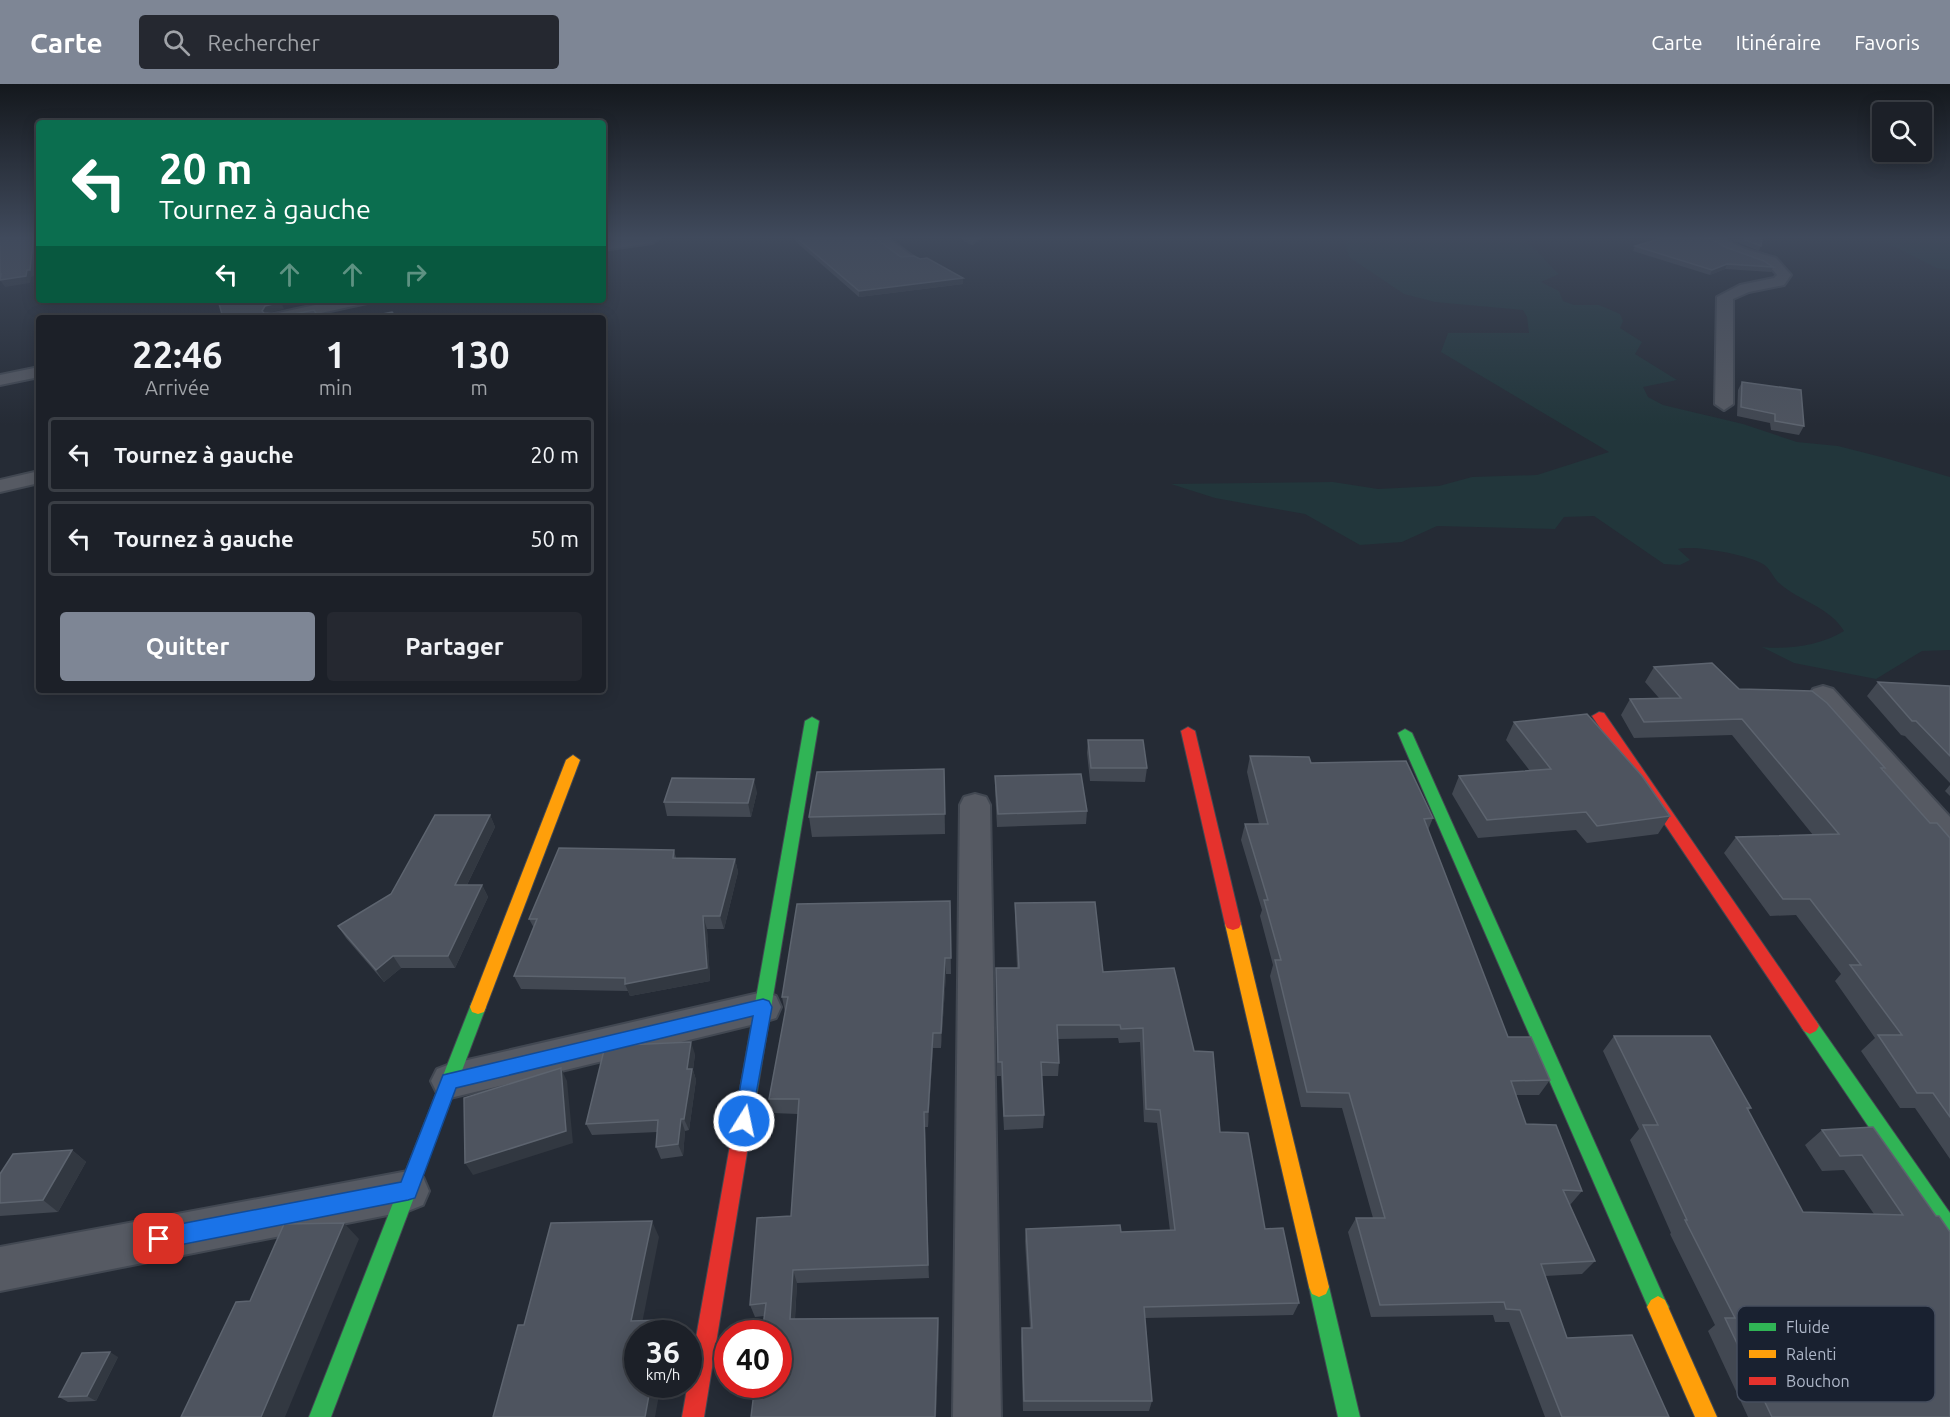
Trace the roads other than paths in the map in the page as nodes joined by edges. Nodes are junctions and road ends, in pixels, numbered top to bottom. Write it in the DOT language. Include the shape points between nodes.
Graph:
graph roads {
  1 [pos="1725,301"];
  2 [pos="348,303"];
  3 [pos="327,308"];
  4 [pos="291,315"];
  5 [pos="36,373"];
  6 [pos="0,380"];
  7 [pos="1724,404"];
  8 [pos="36,478"];
  9 [pos="0,486"];
  10 [pos="1823,695"];
  11 [pos="1599,716"];
  12 [pos="812,721"];
  13 [pos="1188,731"];
  14 [pos="1406,733"];
  15 [pos="573,760"];
  16 [pos="975,805"];
  17 [pos="1950,837"];
  18 [pos="763,1007"];
  19 [pos="450,1081"];
  20 [pos="408,1191"];
  21 [pos="1950,1230"];
  22 [pos="0,1269"];
  23 [pos="320,1417"];
  24 [pos="693,1417"];
  25 [pos="977,1417"];
  26 [pos="1349,1417"];
  27 [pos="1706,1417"];
  1 -- 7 [label="street"];
  2 -- 3 [label="street"];
  3 -- 4 [label="street"];
  5 -- 6 [label="street"];
  8 -- 9 [label="street"];
  10 -- 17 [label="street"];
  11 -- 21 [label="street"];
  12 -- 18 [label="street"];
  13 -- 26 [label="street"];
  14 -- 27 [label="street"];
  15 -- 19 [label="street"];
  16 -- 25 [label="street"];
  18 -- 19 [label="street"];
  18 -- 24 [label="street"];
  19 -- 20 [label="street"];
  20 -- 22 [label="street"];
  20 -- 23 [label="street"];
}
